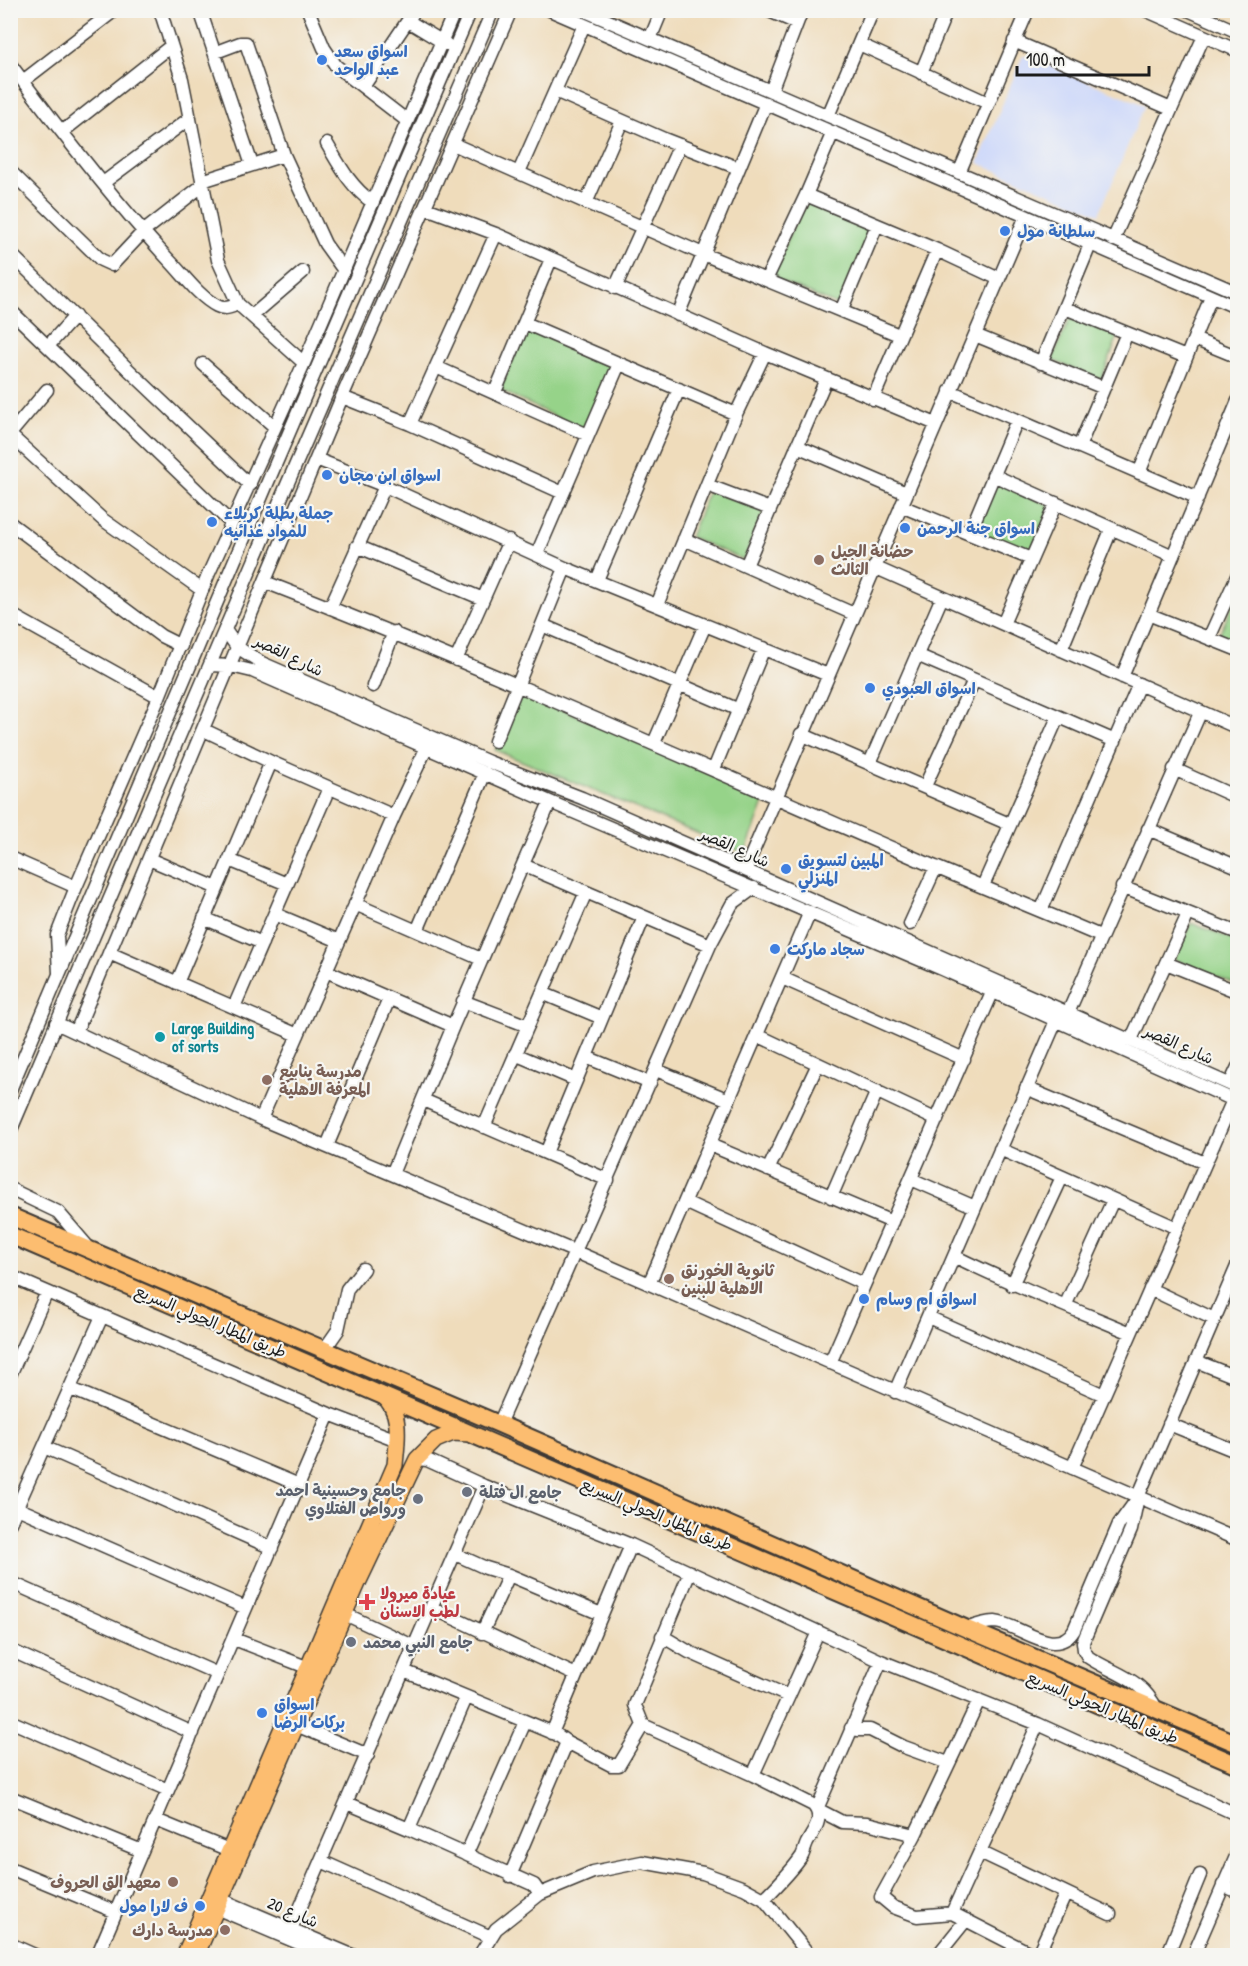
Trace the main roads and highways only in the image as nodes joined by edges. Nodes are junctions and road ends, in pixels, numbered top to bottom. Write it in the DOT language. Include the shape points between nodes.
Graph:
graph roads {
  1 [pos="10,1216"];
  2 [pos="10,1235"];
  3 [pos="379,1393"];
  4 [pos="474,1434"];
  5 [pos="347,1593"];
  6 [pos="1238,1744"];
  7 [pos="1238,1765"];
  8 [pos="184,1956"];
  9 [pos="196,1956"];
  1 -- 6 [label="highway, طريق المطار الحولي السريع"];
  2 -- 3 [label="highway, طريق المطار الحولي السريع"];
  3 -- 4 [label="highway, طريق المطار الحولي السريع"];
  3 -- 5 [label="main road" via="395,1414 395,1465"];
  4 -- 5 [label="main road" via="453,1433 436,1440 417,1459"];
  4 -- 7 [label="highway, طريق المطار الحولي السريع"];
  5 -- 8 [label="main road" via="309,1668"];
  5 -- 9 [label="main road" via="345,1614"];
}
